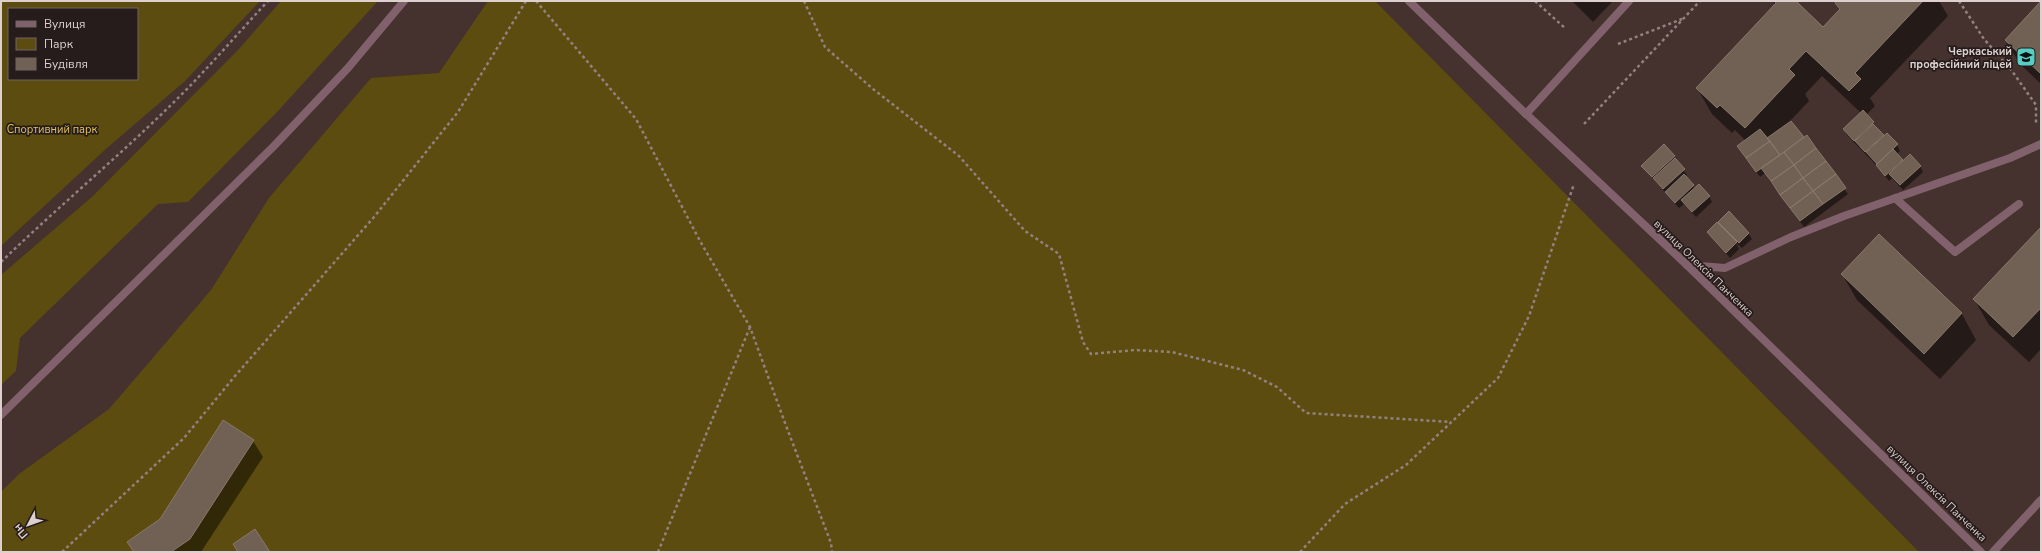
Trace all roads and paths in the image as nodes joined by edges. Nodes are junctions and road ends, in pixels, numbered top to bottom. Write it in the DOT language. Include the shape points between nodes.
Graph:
graph roads {
  1 [pos="268,1"];
  2 [pos="404,1"];
  3 [pos="526,1"];
  4 [pos="536,1"];
  5 [pos="804,1"];
  6 [pos="1409,1"];
  7 [pos="1535,1"];
  8 [pos="1629,1"];
  9 [pos="1700,1"];
  10 [pos="1959,1"];
  11 [pos="1684,18"];
  12 [pos="1566,29"];
  13 [pos="1612,46"];
  14 [pos="1526,114"];
  15 [pos="1584,124"];
  16 [pos="2039,145"];
  17 [pos="1580,166"];
  18 [pos="1895,198"];
  19 [pos="2019,204"];
  20 [pos="1,262"];
  21 [pos="1687,265"];
  22 [pos="750,327"];
  23 [pos="1,415"];
  24 [pos="1451,422"];
  25 [pos="2041,500"];
  26 [pos="62,552"];
  27 [pos="658,552"];
  28 [pos="832,552"];
  29 [pos="1300,552"];
  30 [pos="1981,552"];
  31 [pos="1993,552"];
  1 -- 20 [label="path" via="188,88"];
  2 -- 23 [label="street" via="348,68 273,147"];
  3 -- 26 [label="path" via="458,112 374,216 234,376 184,438"];
  4 -- 22 [label="path" via="636,120 700,241"];
  5 -- 24 [label="path" via="825,47 873,89 959,156 1025,231 1059,254 1083,342 1092,354 1135,350 1172,352 1243,370 1277,387 1306,413"];
  6 -- 14 [label="street, вулиця Олексія Панченка"];
  7 -- 12 [label="path"];
  8 -- 14 [label="street"];
  9 -- 11 [label="path"];
  10 -- 16 [label="path" via="2036,105"];
  11 -- 13 [label="path"];
  11 -- 15 [label="path"];
  14 -- 17 [label="street, вулиця Олексія Панченка"];
  16 -- 18 [label="street" via="2010,158"];
  17 -- 21 [label="street, вулиця Олексія Панченка"];
  17 -- 24 [label="path" via="1530,316 1498,378"];
  18 -- 19 [label="street" via="1955,252"];
  18 -- 21 [label="street" via="1811,229 1725,268"];
  21 -- 30 [label="street, вулиця Олексія Панченка"];
  22 -- 27 [label="path"];
  22 -- 28 [label="path" via="832,543"];
  24 -- 29 [label="path" via="1406,465 1345,504"];
  25 -- 31 [label="street"];
}
